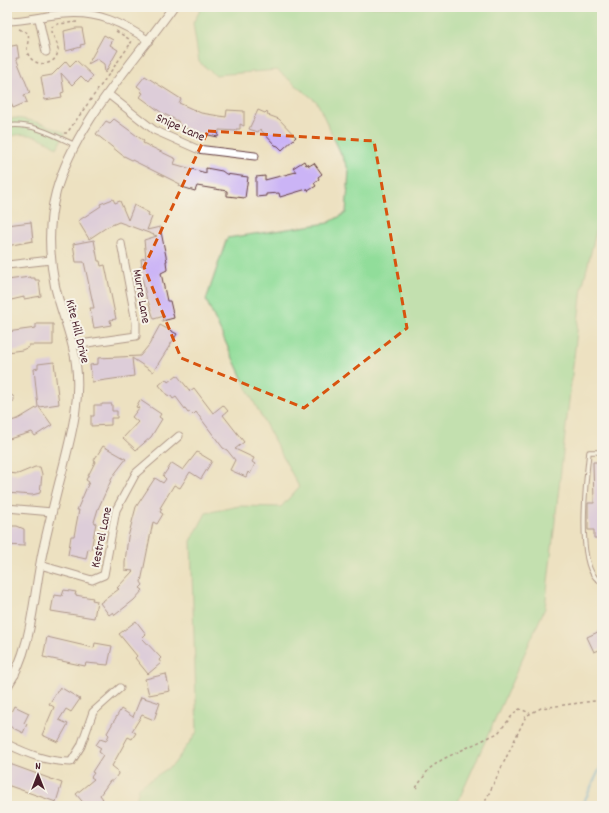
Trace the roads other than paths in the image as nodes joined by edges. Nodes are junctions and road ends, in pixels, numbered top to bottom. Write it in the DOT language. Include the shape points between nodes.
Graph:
graph roads {
  1 [pos="173,7"];
  2 [pos="39,18"];
  3 [pos="7,21"];
  4 [pos="149,41"];
  5 [pos="46,52"];
  6 [pos="108,94"];
  7 [pos="7,126"];
  8 [pos="75,145"];
  9 [pos="255,156"];
  10 [pos="121,243"];
  11 [pos="51,260"];
  12 [pos="7,265"];
  13 [pos="73,345"];
  14 [pos="179,436"];
  15 [pos="602,452"];
  16 [pos="7,508"];
  17 [pos="52,512"];
  18 [pos="40,565"];
  19 [pos="602,582"];
  20 [pos="7,670"];
  21 [pos="15,675"];
  22 [pos="7,688"];
  23 [pos="120,688"];
  24 [pos="7,744"];
  1 -- 4 [label="street, Kite Hill Drive"];
  2 -- 3 [label="street"];
  2 -- 4 [label="street" via="88,13 110,18"];
  2 -- 5 [label="street"];
  4 -- 6 [label="street, Kite Hill Drive"];
  6 -- 8 [label="street, Kite Hill Drive"];
  6 -- 9 [label="street, Snipe Lane" via="154,130 197,149"];
  7 -- 8 [label="lane" via="27,126 49,132"];
  8 -- 11 [label="street, Kite Hill Drive" via="56,193 51,220"];
  10 -- 13 [label="street, Murre Lane" via="136,322 136,336"];
  11 -- 12 [label="street"];
  11 -- 13 [label="street, Kite Hill Drive" via="55,287"];
  13 -- 17 [label="street, Kite Hill Drive" via="78,392 75,421"];
  14 -- 18 [label="street, Kestrel Lane" via="136,473 116,510 104,575 92,580"];
  15 -- 19 [label="lane" via="589,452 584,498 584,535 589,564 594,576"];
  16 -- 17 [label="street"];
  17 -- 18 [label="street, Kite Hill Drive"];
  18 -- 21 [label="street, Kite Hill Drive" via="24,649"];
  20 -- 21 [label="street"];
  21 -- 22 [label="street, Kite Hill Drive"];
  23 -- 24 [label="street" via="93,712 81,746 71,762 54,762"];
}
